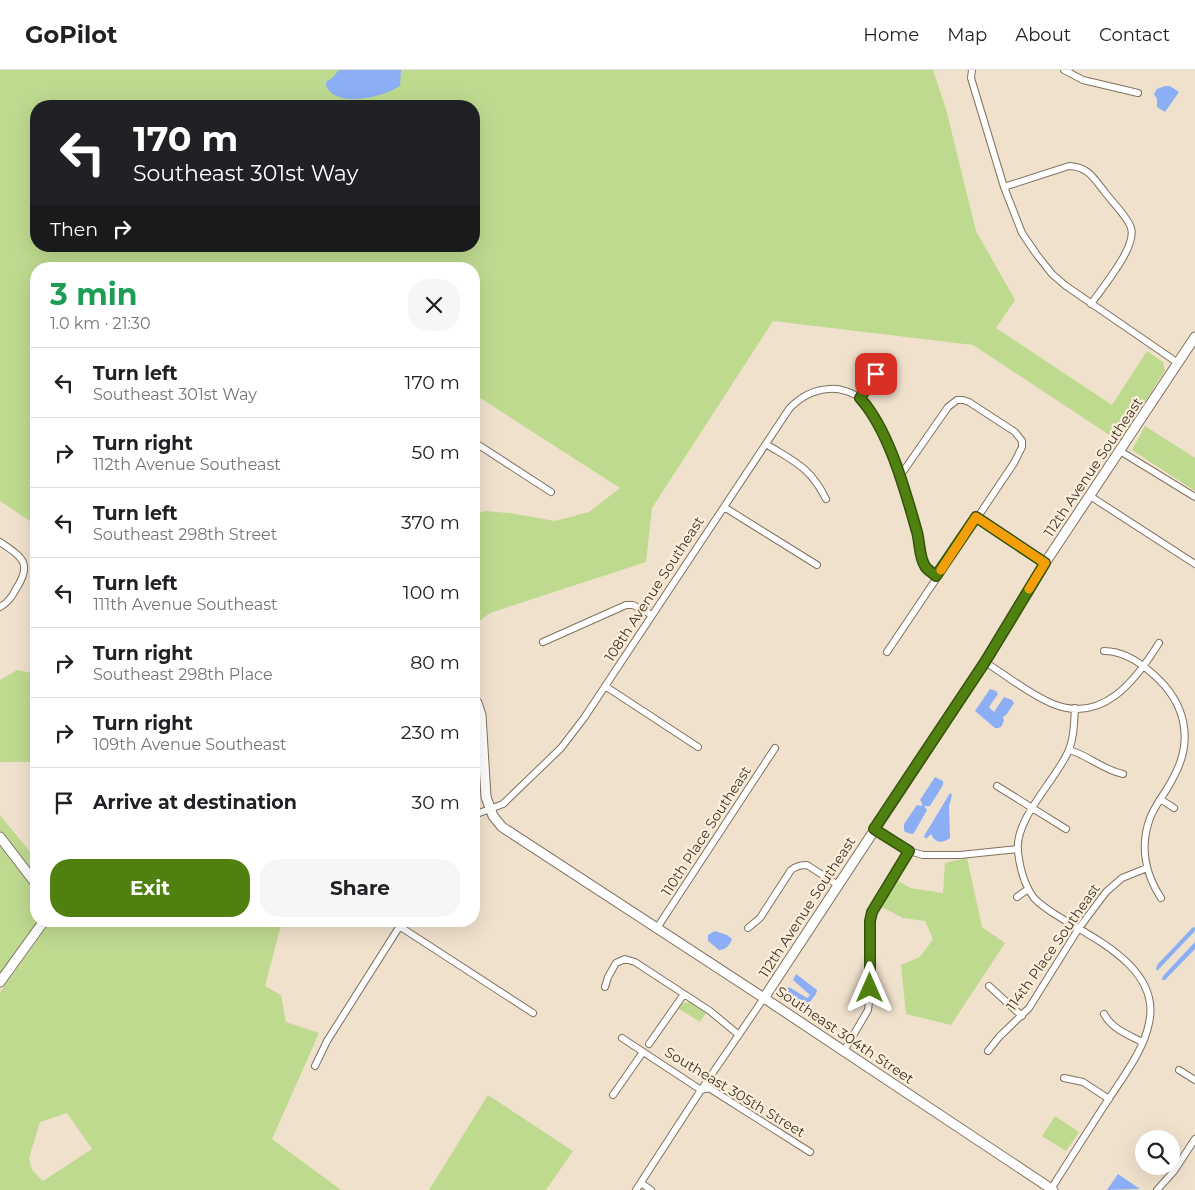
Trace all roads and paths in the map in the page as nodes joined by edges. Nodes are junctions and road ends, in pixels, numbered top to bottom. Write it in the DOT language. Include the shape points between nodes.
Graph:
graph roads {
  1 [pos="972,70"];
  2 [pos="1064,70"];
  3 [pos="1138,93"];
  4 [pos="1004,187"];
  5 [pos="1091,304"];
  6 [pos="1195,337"];
  7 [pos="1178,363"];
  8 [pos="876,374"];
  9 [pos="860,398"];
  10 [pos="766,444"];
  11 [pos="480,446"];
  12 [pos="1120,451"];
  13 [pos="900,476"];
  14 [pos="551,492"];
  15 [pos="1090,496"];
  16 [pos="1195,497"];
  17 [pos="826,499"];
  18 [pos="724,507"];
  19 [pos="976,517"];
  20 [pos="0,542"];
  21 [pos="1045,563"];
  22 [pos="1195,564"];
  23 [pos="817,565"];
  24 [pos="936,576"];
  25 [pos="0,607"];
  26 [pos="652,615"];
  27 [pos="543,642"];
  28 [pos="1159,644"];
  29 [pos="1104,651"];
  30 [pos="887,652"];
  31 [pos="985,662"];
  32 [pos="1145,666"];
  33 [pos="605,686"];
  34 [pos="1075,708"];
  35 [pos="480,712"];
  36 [pos="698,747"];
  37 [pos="775,748"];
  38 [pos="1069,750"];
  39 [pos="1123,774"];
  40 [pos="997,786"];
  41 [pos="1160,799"];
  42 [pos="1031,808"];
  43 [pos="1174,808"];
  44 [pos="490,809"];
  45 [pos="480,813"];
  46 [pos="874,829"];
  47 [pos="1066,829"];
  48 [pos="0,837"];
  49 [pos="1018,849"];
  50 [pos="909,851"];
  51 [pos="1146,868"];
  52 [pos="30,876"];
  53 [pos="838,885"];
  54 [pos="1028,889"];
  55 [pos="1018,897"];
  56 [pos="1161,898"];
  57 [pos="40,927"];
  58 [pos="399,927"];
  59 [pos="405,927"];
  60 [pos="657,928"];
  61 [pos="748,928"];
  62 [pos="1079,928"];
  63 [pos="0,982"];
  64 [pos="989,986"];
  65 [pos="606,988"];
  66 [pos="684,994"];
  67 [pos="764,998"];
  68 [pos="533,1013"];
  69 [pos="1104,1014"];
  70 [pos="1022,1016"];
  71 [pos="739,1035"];
  72 [pos="622,1038"];
  73 [pos="1142,1042"];
  74 [pos="649,1044"];
  75 [pos="844,1051"];
  76 [pos="988,1051"];
  77 [pos="643,1052"];
  78 [pos="315,1066"];
  79 [pos="1179,1070"];
  80 [pos="1064,1078"];
  81 [pos="1195,1080"];
  82 [pos="701,1090"];
  83 [pos="613,1096"];
  84 [pos="1109,1099"];
  85 [pos="1195,1139"];
  86 [pos="810,1152"];
  87 [pos="640,1183"];
  88 [pos="636,1190"];
  89 [pos="651,1190"];
  90 [pos="1052,1190"];
  91 [pos="1157,1190"];
  1 -- 4 [label="street" via="971,78"];
  2 -- 3 [label="street" via="1083,80"];
  4 -- 5 [label="street" via="1022,233 1037,255 1052,274"];
  4 -- 5 [label="street" via="1078,166 1092,176 1130,224 1132,235 1125,254"];
  5 -- 7 [label="street"];
  6 -- 7 [label="street, 112th Avenue Southeast"];
  7 -- 12 [label="street, 112th Avenue Southeast"];
  8 -- 9 [label="street"];
  9 -- 10 [label="street, 108th Avenue Southeast" via="836,388 813,392 796,401"];
  9 -- 13 [label="street" via="878,422"];
  10 -- 17 [label="street" via="804,467"];
  10 -- 18 [label="street, 108th Avenue Southeast"];
  11 -- 14 [label="street"];
  12 -- 15 [label="street, 112th Avenue Southeast"];
  12 -- 16 [label="street"];
  13 -- 19 [label="street" via="945,411 957,400 969,402 1015,432 1023,445"];
  13 -- 24 [label="street" via="924,564"];
  15 -- 21 [label="street, 112th Avenue Southeast"];
  15 -- 22 [label="street"];
  18 -- 23 [label="street"];
  18 -- 26 [label="street, 108th Avenue Southeast"];
  19 -- 21 [label="street"];
  19 -- 24 [label="street"];
  20 -- 25 [label="street" via="24,563 24,574 10,598"];
  21 -- 31 [label="street, 112th Avenue Southeast"];
  24 -- 30 [label="street"];
  26 -- 27 [label="street" via="633,605 626,605"];
  26 -- 33 [label="street, 108th Avenue Southeast"];
  28 -- 32 [label="street"];
  29 -- 32 [label="street" via="1121,653"];
  31 -- 34 [label="street" via="1047,701"];
  31 -- 46 [label="street, 112th Avenue Southeast"];
  32 -- 34 [label="street" via="1112,698"];
  32 -- 41 [label="street" via="1172,694 1184,726 1180,764"];
  33 -- 36 [label="street"];
  33 -- 44 [label="street, 108th Avenue Southeast" via="561,748 503,804"];
  34 -- 38 [label="street"];
  35 -- 44 [label="street" via="486,797"];
  37 -- 60 [label="street, 110th Place Southeast"];
  38 -- 39 [label="street"];
  38 -- 42 [label="street"];
  40 -- 42 [label="street"];
  41 -- 43 [label="street"];
  41 -- 51 [label="street" via="1148,822"];
  42 -- 47 [label="street"];
  42 -- 49 [label="street"];
  44 -- 45 [label="street"];
  44 -- 60 [label="street, Southeast 304th Street" via="507,831"];
  46 -- 50 [label="street"];
  46 -- 53 [label="street, 112th Avenue Southeast"];
  48 -- 52 [label="street"];
  49 -- 50 [label="street" via="935,856"];
  49 -- 54 [label="street"];
  50 -- 75 [label="street" via="872,912 868,1010"];
  51 -- 56 [label="street"];
  51 -- 62 [label="street, 114th Place Southeast" via="1113,885"];
  53 -- 61 [label="street" via="807,865 801,865 791,870 760,918"];
  53 -- 67 [label="street, 112th Avenue Southeast"];
  54 -- 55 [label="street"];
  54 -- 62 [label="street" via="1046,908"];
  57 -- 63 [label="street"];
  58 -- 78 [label="street" via="327,1041"];
  59 -- 68 [label="street"];
  60 -- 67 [label="street, Southeast 304th Street"];
  62 -- 70 [label="street, 114th Place Southeast"];
  62 -- 73 [label="street" via="1128,962 1142,981 1149,1002 1149,1023"];
  64 -- 70 [label="street"];
  65 -- 66 [label="street" via="613,967 625,959 635,962"];
  66 -- 71 [label="street"];
  66 -- 74 [label="street"];
  67 -- 71 [label="street, 112th Avenue Southeast"];
  67 -- 75 [label="street, Southeast 304th Street"];
  69 -- 73 [label="street" via="1115,1028"];
  70 -- 76 [label="street, 114th Place Southeast"];
  71 -- 82 [label="street, 112th Avenue Southeast"];
  72 -- 77 [label="street, Southeast 305th Street"];
  73 -- 84 [label="street"];
  75 -- 90 [label="street, Southeast 304th Street"];
  77 -- 82 [label="street, Southeast 305th Street"];
  77 -- 83 [label="street"];
  79 -- 81 [label="street"];
  80 -- 84 [label="street" via="1083,1082"];
  82 -- 86 [label="street, Southeast 305th Street" via="709,1088"];
  82 -- 87 [label="street, 112th Avenue Southeast"];
  84 -- 90 [label="street"];
  85 -- 91 [label="street"];
  87 -- 88 [label="street, 112th Avenue Southeast"];
  87 -- 89 [label="street"];
}
